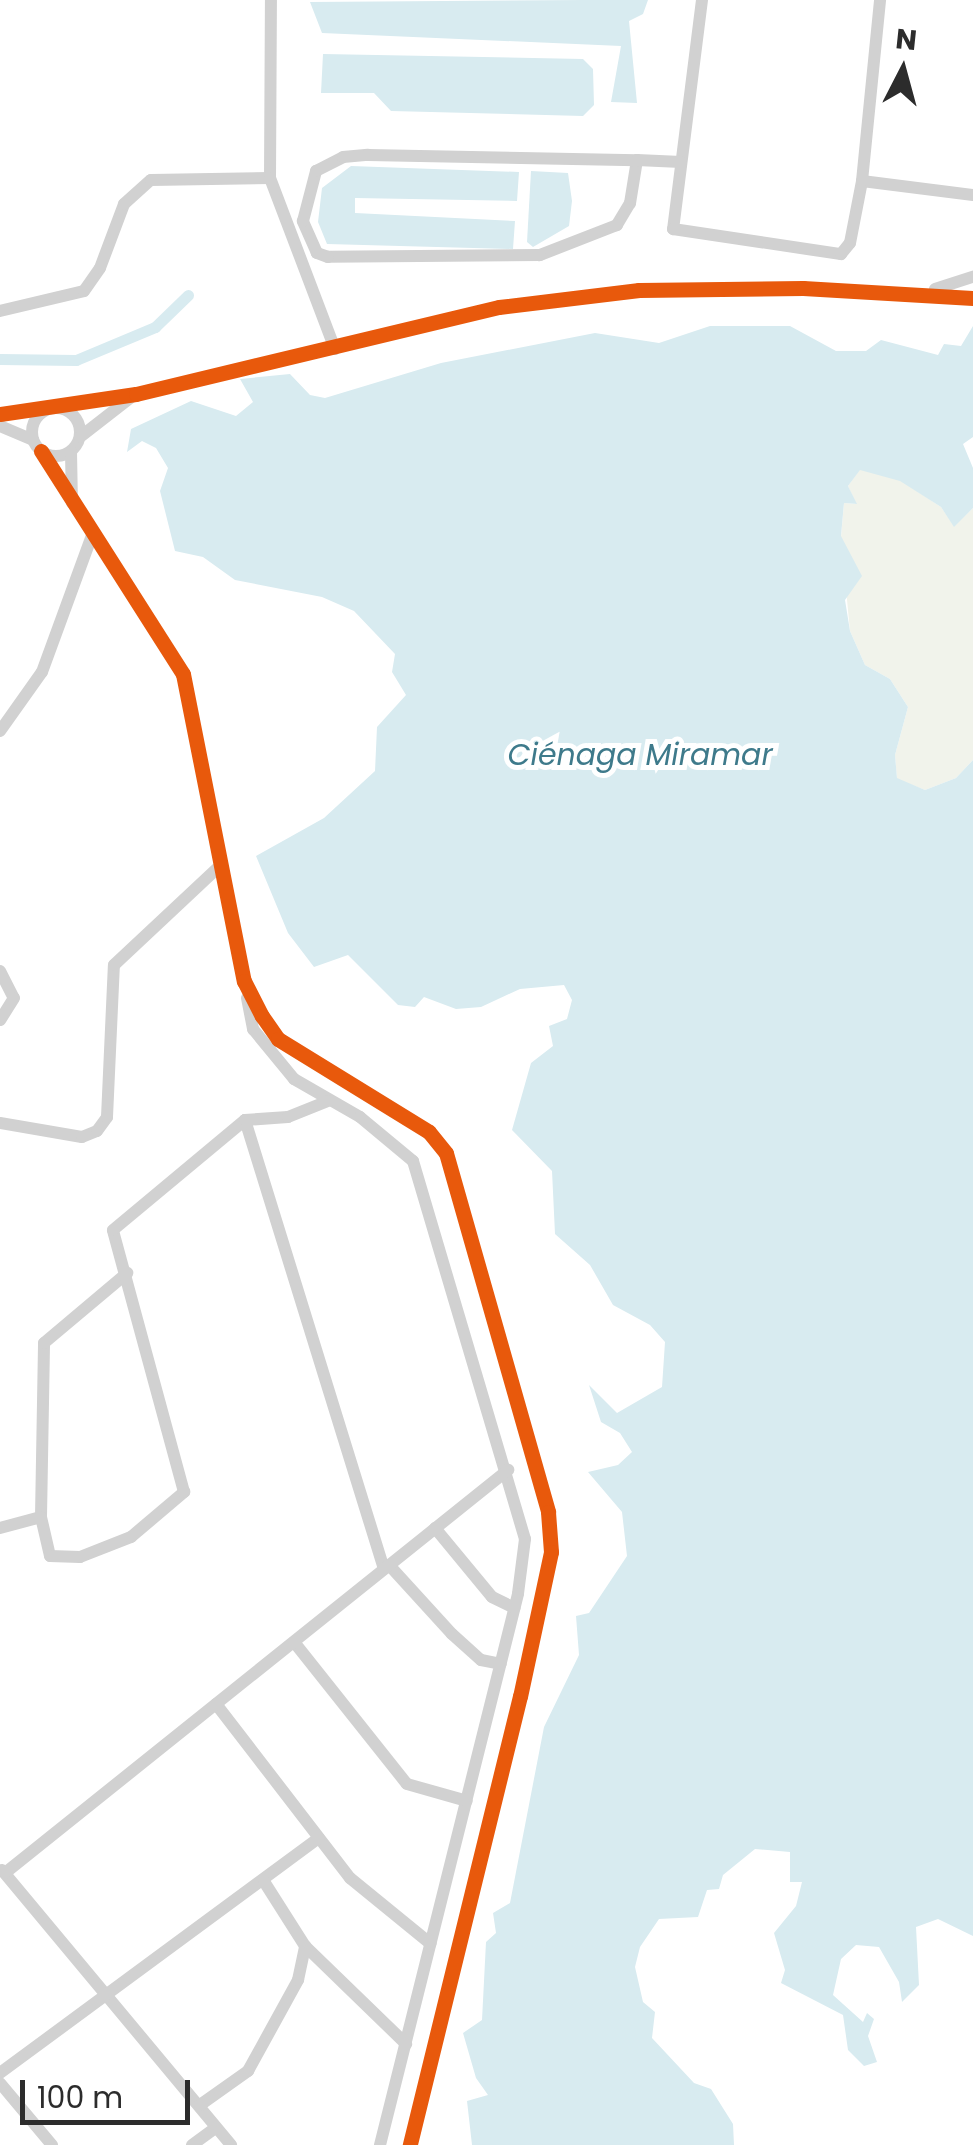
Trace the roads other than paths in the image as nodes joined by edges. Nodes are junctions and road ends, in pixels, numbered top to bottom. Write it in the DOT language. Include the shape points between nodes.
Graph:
graph roads {
  1 [pos="271,0"];
  2 [pos="702,0"];
  3 [pos="880,0"];
  4 [pos="637,160"];
  5 [pos="682,162"];
  6 [pos="270,178"];
  7 [pos="862,181"];
  8 [pos="973,195"];
  9 [pos="973,277"];
  10 [pos="928,292"];
  11 [pos="973,298"];
  12 [pos="0,311"];
  13 [pos="335,349"];
  14 [pos="136,394"];
  15 [pos="49,409"];
  16 [pos="0,414"];
  17 [pos="0,426"];
  18 [pos="80,437"];
  19 [pos="37,446"];
  20 [pos="71,452"];
  21 [pos="72,506"];
  22 [pos="92,535"];
  23 [pos="0,731"];
  24 [pos="221,865"];
  25 [pos="0,972"];
  26 [pos="244,981"];
  27 [pos="0,1020"];
  28 [pos="328,1101"];
  29 [pos="246,1120"];
  30 [pos="0,1122"];
  31 [pos="127,1273"];
  32 [pos="508,1470"];
  33 [pos="41,1517"];
  34 [pos="0,1528"];
  35 [pos="435,1528"];
  36 [pos="387,1566"];
  37 [pos="515,1608"];
  38 [pos="294,1642"];
  39 [pos="501,1664"];
  40 [pos="216,1704"];
  41 [pos="467,1801"];
  42 [pos="319,1838"];
  43 [pos="2,1870"];
  44 [pos="265,1883"];
  45 [pos="431,1944"];
  46 [pos="305,1946"];
  47 [pos="107,1996"];
  48 [pos="406,2044"];
  49 [pos="0,2073"];
  50 [pos="3,2093"];
  51 [pos="200,2104"];
  52 [pos="215,2128"];
  53 [pos="52,2145"];
  54 [pos="192,2145"];
  55 [pos="230,2145"];
  56 [pos="380,2145"];
  57 [pos="410,2145"];
  1 -- 6 [label="street"];
  2 -- 5 [label="street"];
  3 -- 7 [label="street"];
  4 -- 4 [label="street" via="630,203 616,225 540,255 328,258 317,253 303,221 316,172 343,158"];
  4 -- 5 [label="street"];
  5 -- 7 [label="street" via="673,228 841,254 850,243"];
  6 -- 12 [label="street" via="151,180 124,204 84,291"];
  6 -- 13 [label="street"];
  7 -- 8 [label="street"];
  9 -- 10 [label="street"];
  10 -- 11 [label="street"];
  10 -- 13 [label="street" via="639,290 498,307"];
  13 -- 14 [label="street"];
  14 -- 15 [label="street"];
  14 -- 18 [label="street"];
  15 -- 16 [label="street"];
  15 -- 18 [label="street" via="72,414"];
  15 -- 19 [label="street" via="34,421"];
  17 -- 19 [label="street"];
  18 -- 20 [label="street"];
  19 -- 20 [label="street"];
  19 -- 21 [label="street"];
  20 -- 21 [label="street"];
  21 -- 22 [label="street"];
  22 -- 23 [label="street" via="37,683"];
  22 -- 24 [label="street" via="184,674"];
  24 -- 26 [label="street"];
  24 -- 30 [label="street" via="114,965 107,1117 97,1130 82,1136"];
  25 -- 27 [label="street" via="14,998"];
  26 -- 28 [label="street" via="253,1029 266,1050"];
  26 -- 57 [label="street" via="278,1038 440,1142 548,1512 550,1552 524,1678"];
  28 -- 29 [label="street" via="288,1117"];
  28 -- 32 [label="street" via="390,1138 413,1162"];
  29 -- 31 [label="street" via="117,1225 113,1237"];
  29 -- 36 [label="street"];
  31 -- 33 [label="street" via="44,1343"];
  31 -- 33 [label="street" via="186,1486 132,1536 80,1558 50,1556"];
  32 -- 35 [label="street"];
  32 -- 37 [label="street" via="524,1538"];
  33 -- 34 [label="street"];
  35 -- 36 [label="street"];
  35 -- 37 [label="street" via="492,1597"];
  36 -- 38 [label="street"];
  36 -- 39 [label="street" via="480,1660"];
  37 -- 39 [label="street"];
  38 -- 40 [label="street"];
  38 -- 41 [label="street" via="407,1784"];
  39 -- 41 [label="street"];
  40 -- 42 [label="street"];
  40 -- 43 [label="street"];
  41 -- 45 [label="street"];
  42 -- 44 [label="street"];
  42 -- 45 [label="street" via="350,1878"];
  43 -- 47 [label="street"];
  44 -- 46 [label="street"];
  44 -- 47 [label="street"];
  45 -- 48 [label="street"];
  46 -- 48 [label="street"];
  46 -- 51 [label="street" via="278,2024 248,2072"];
  47 -- 49 [label="street"];
  47 -- 51 [label="street"];
  48 -- 56 [label="street"];
  50 -- 53 [label="street"];
  51 -- 52 [label="street"];
  52 -- 54 [label="street"];
  52 -- 55 [label="street"];
}
